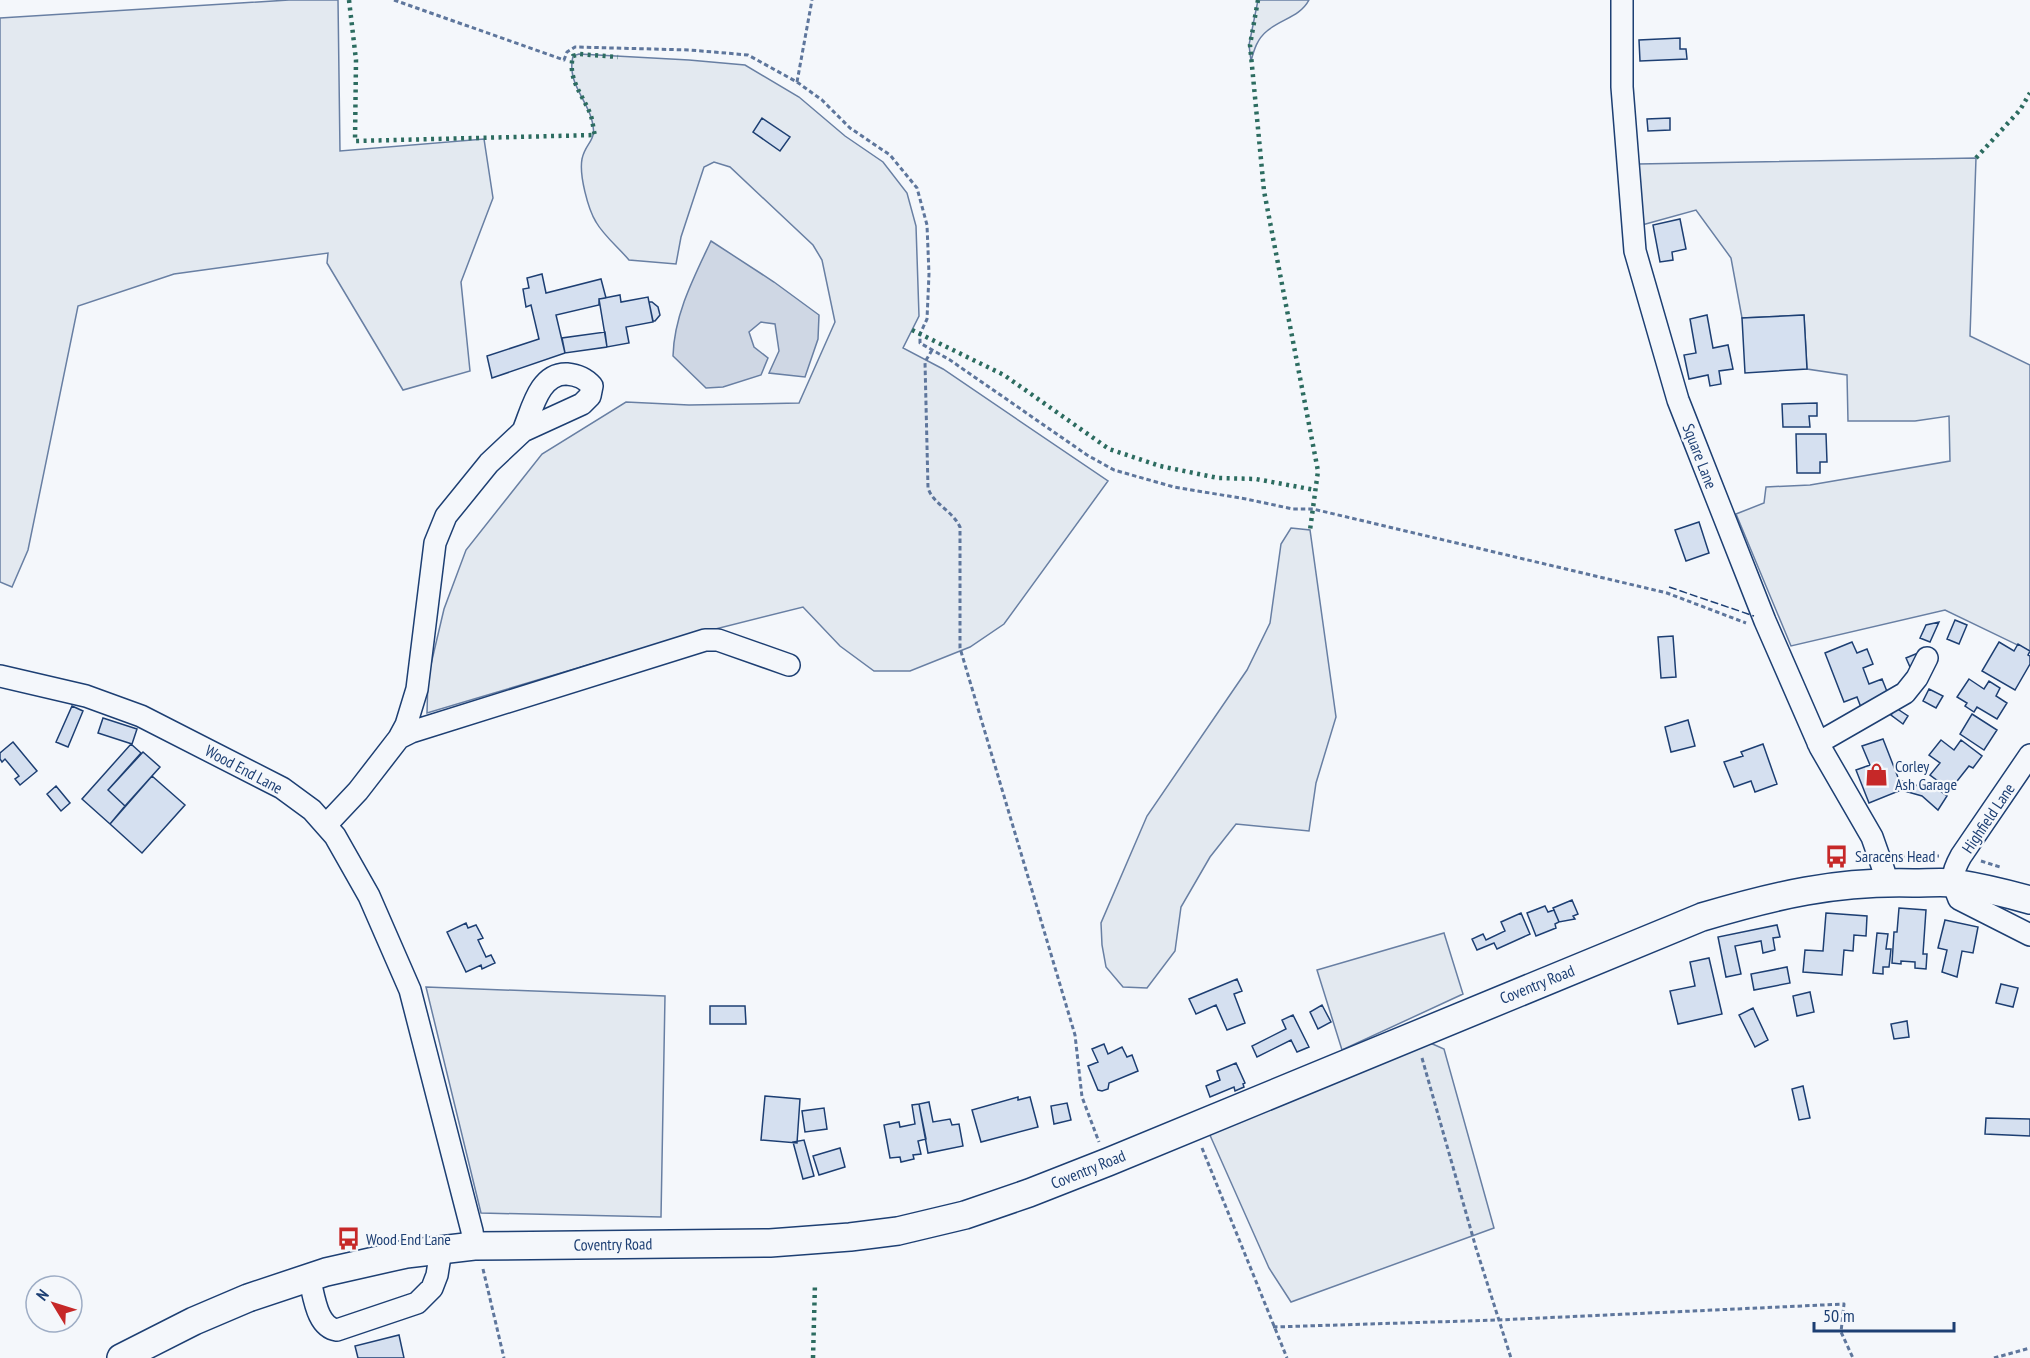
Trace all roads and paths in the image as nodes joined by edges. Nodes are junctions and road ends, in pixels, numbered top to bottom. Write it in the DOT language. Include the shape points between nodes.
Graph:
graph roads {
  1 [pos="394,0"];
  2 [pos="812,0"];
  3 [pos="1622,0"];
  4 [pos="797,82"];
  5 [pos="932,350"];
  6 [pos="523,431"];
  7 [pos="1765,621"];
  8 [pos="1927,658"];
  9 [pos="789,665"];
  10 [pos="0,676"];
  11 [pos="399,738"];
  12 [pos="1818,743"];
  13 [pos="2030,755"];
  14 [pos="326,825"];
  15 [pos="1886,882"];
  16 [pos="1953,883"];
  17 [pos="2030,900"];
  18 [pos="2030,935"];
  19 [pos="1415,1034"];
  20 [pos="1193,1126"];
  21 [pos="1108,1162"];
  22 [pos="477,1246"];
  23 [pos="441,1250"];
  24 [pos="309,1277"];
  25 [pos="1498,1320"];
  26 [pos="1273,1327"];
  27 [pos="2030,1348"];
  28 [pos="121,1358"];
  29 [pos="504,1358"];
  30 [pos="1287,1358"];
  31 [pos="1511,1358"];
  32 [pos="1853,1358"];
  33 [pos="1994,1358"];
  1 -- 4 [label="path" via="564,60 575,47 748,55"];
  2 -- 4 [label="path"];
  3 -- 7 [label="street, Square Lane" via="1622,87 1635,251 1678,400"];
  4 -- 5 [label="path" via="850,128 890,155 917,188 927,225 929,274 927,319 920,343"];
  5 -- 7 [label="path" via="1114,470 1174,487 1293,509 1313,509 1667,592 1750,624"];
  5 -- 21 [label="path" via="926,362 928,488 960,527 960,648 1075,1035 1082,1097"];
  6 -- 11 [label="street" via="457,500 439,529 417,689"];
  7 -- 12 [label="street, Square Lane"];
  8 -- 12 [label="street" via="1905,693"];
  9 -- 11 [label="street" via="705,639"];
  10 -- 14 [label="street, Wood End Lane" via="86,696 141,716 282,788"];
  11 -- 14 [label="street"];
  12 -- 15 [label="street, Square Lane" via="1872,837"];
  13 -- 16 [label="street, Highfield Lane" via="1962,856 1954,870"];
  14 -- 22 [label="street, Wood End Lane" via="369,896 410,990"];
  15 -- 16 [label="main road, Coventry Road"];
  15 -- 19 [label="main road, Coventry Road" via="1813,889 1702,917"];
  16 -- 17 [label="main road, Coventry Road"];
  16 -- 18 [label="street" via="1959,899"];
  19 -- 20 [label="main road, Coventry Road"];
  19 -- 25 [label="path"];
  20 -- 21 [label="main road, Coventry Road"];
  20 -- 26 [label="path"];
  21 -- 22 [label="main road, Coventry Road" via="965,1215 898,1231 770,1243"];
  22 -- 23 [label="main road, Coventry Road"];
  22 -- 29 [label="path"];
  23 -- 24 [label="main road, Coventry Road" via="406,1254"];
  23 -- 24 [label="street" via="432,1288 417,1303 337,1330 321,1320"];
  24 -- 28 [label="main road, Coventry Road" via="194,1321"];
  25 -- 26 [label="path"];
  25 -- 31 [label="path"];
  25 -- 32 [label="path" via="1844,1304 1841,1332"];
  26 -- 30 [label="path"];
  27 -- 33 [label="path"];
}
